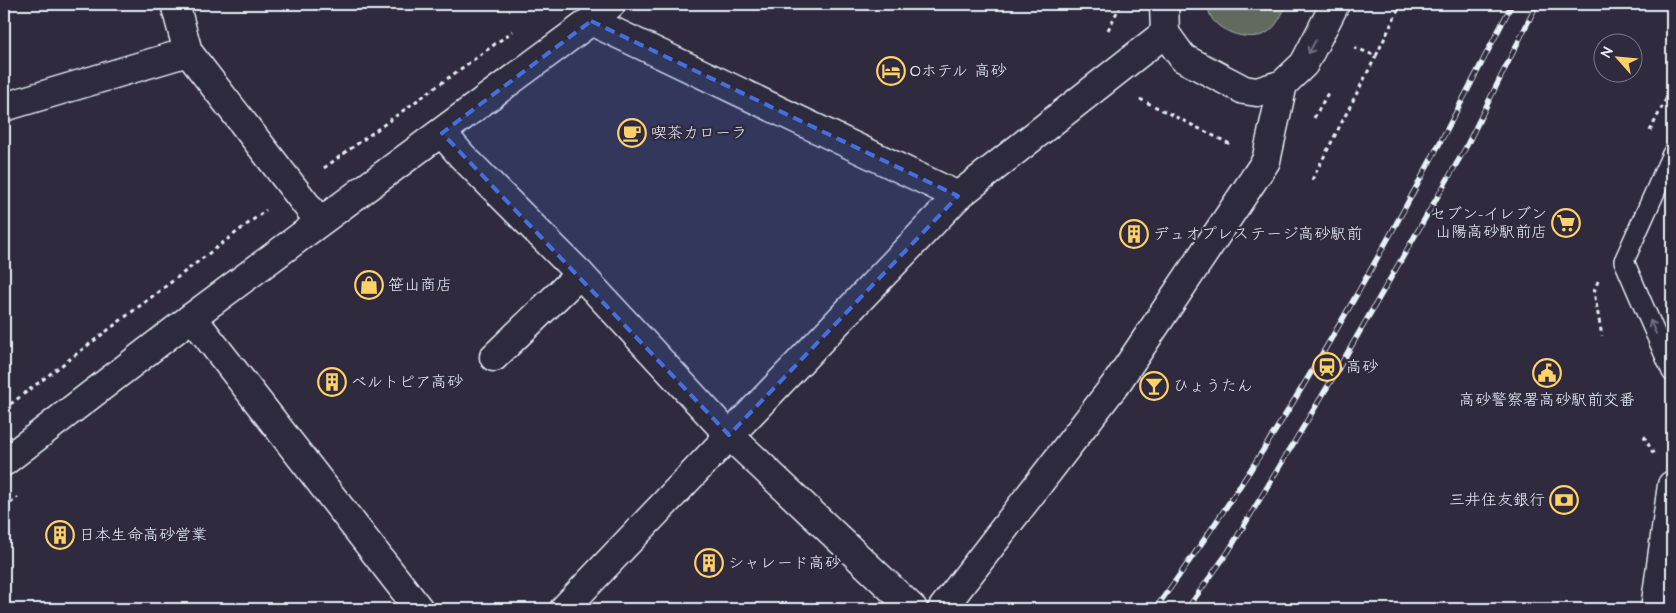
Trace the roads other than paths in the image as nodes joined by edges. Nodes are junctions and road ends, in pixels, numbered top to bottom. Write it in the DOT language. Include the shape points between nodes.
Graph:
graph roads {
  1 [pos="175,4"];
  2 [pos="1164,4"];
  3 [pos="1335,4"];
  4 [pos="601,12"];
  5 [pos="1165,33"];
  6 [pos="188,52"];
  7 [pos="1283,84"];
  8 [pos="4,107"];
  9 [pos="442,132"];
  10 [pos="1672,154"];
  11 [pos="958,196"];
  12 [pos="319,221"];
  13 [pos="580,274"];
  14 [pos="192,317"];
  15 [pos="494,357"];
  16 [pos="1672,372"];
  17 [pos="728,435"];
  18 [pos="4,462"];
  19 [pos="1672,486"];
  20 [pos="419,609"];
  21 [pos="564,609"];
  22 [pos="912,609"];
  23 [pos="942,609"];
  24 [pos="1655,609"];
  1 -- 6 [label="street"];
  2 -- 5 [label="street"];
  3 -- 7 [label="street, one-way" via="1304,64"];
  4 -- 9 [label="street"];
  4 -- 11 [label="street"];
  5 -- 7 [label="street" via="1184,58 1244,90 1258,92"];
  5 -- 11 [label="street"];
  6 -- 8 [label="street"];
  6 -- 12 [label="street"];
  7 -- 23 [label="street" via="1266,161 1118,381"];
  9 -- 12 [label="street"];
  9 -- 13 [label="street"];
  16 -- 10 [label="lane, one-way" via="1624,261"];
  11 -- 17 [label="street"];
  12 -- 14 [label="street"];
  13 -- 15 [label="street"];
  13 -- 17 [label="street"];
  14 -- 18 [label="street"];
  14 -- 20 [label="street"];
  17 -- 21 [label="street"];
  17 -- 22 [label="street"];
  19 -- 24 [label="street"];
}
